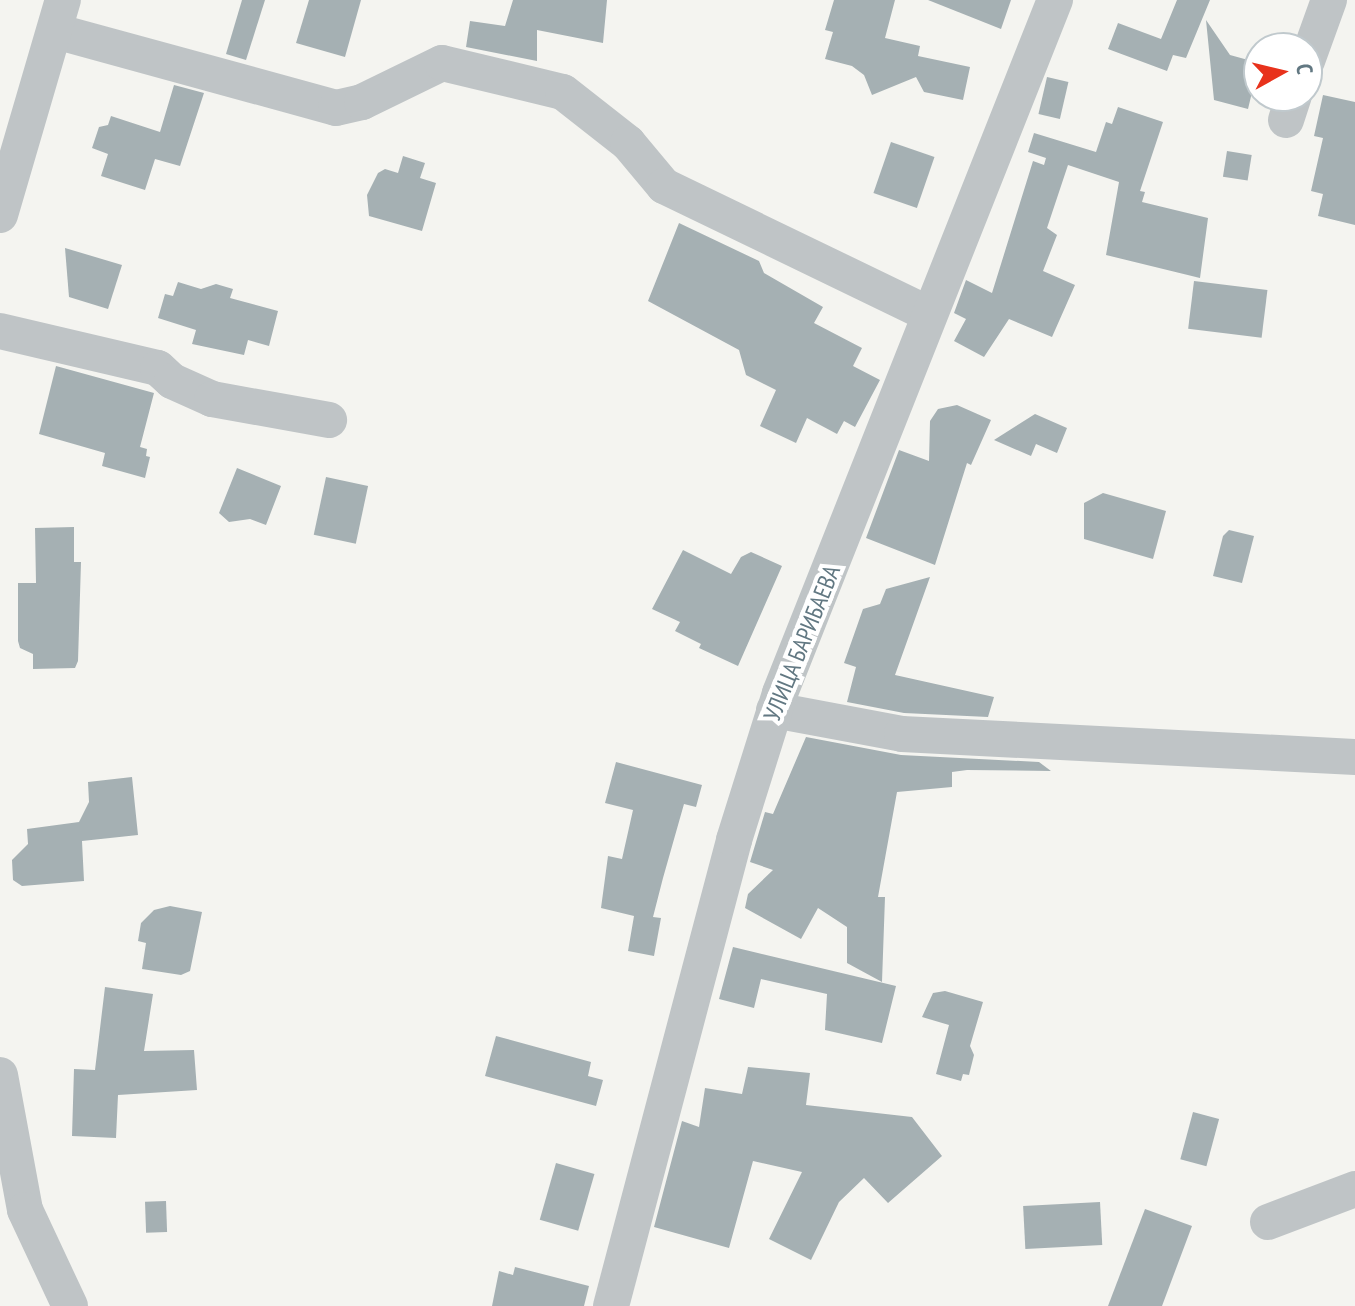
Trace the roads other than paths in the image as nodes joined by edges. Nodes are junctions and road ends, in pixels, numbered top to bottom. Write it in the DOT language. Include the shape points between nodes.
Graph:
graph roads {
  1 [pos="1055,0"];
  2 [pos="1329,0"];
  3 [pos="59,16"];
  4 [pos="1317,32"];
  5 [pos="0,215"];
  6 [pos="929,314"];
  7 [pos="0,331"];
  8 [pos="329,420"];
  9 [pos="774,710"];
  10 [pos="1355,757"];
  11 [pos="0,1075"];
  12 [pos="1355,1189"];
  13 [pos="1268,1222"];
  14 [pos="70,1306"];
  15 [pos="611,1306"];
  1 -- 6 [label="street, УЛИЦА БАРИБАЕВА"];
  2 -- 4 [label="street"];
  3 -- 5 [label="street"];
  3 -- 6 [label="street" via="336,108 362,102 442,63 563,92 628,143 664,186"];
  6 -- 9 [label="street, УЛИЦА БАРИБАЕВА"];
  7 -- 8 [label="street" via="151,365 212,399"];
  9 -- 10 [label="street" via="902,734"];
  9 -- 15 [label="street, УЛИЦА БАРИБАЕВА" via="734,840"];
  11 -- 14 [label="street" via="25,1210"];
  12 -- 13 [label="street"];
}
